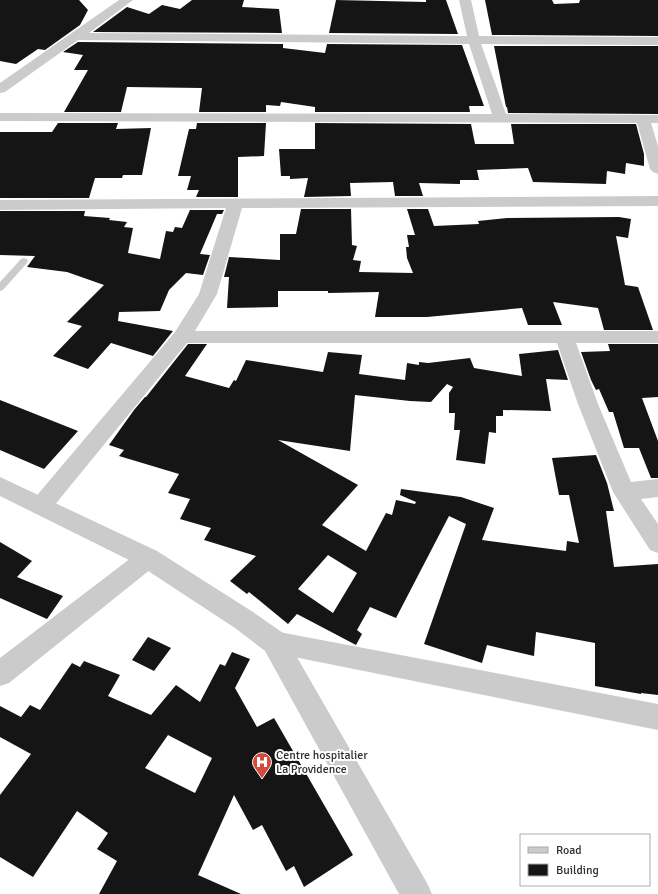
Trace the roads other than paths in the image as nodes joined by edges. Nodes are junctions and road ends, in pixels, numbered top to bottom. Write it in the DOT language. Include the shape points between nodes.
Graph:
graph roads {
  1 [pos="127,0"];
  2 [pos="465,0"];
  3 [pos="75,36"];
  4 [pos="474,40"];
  5 [pos="658,41"];
  6 [pos="0,89"];
  7 [pos="0,118"];
  8 [pos="500,118"];
  9 [pos="642,118"];
  10 [pos="658,118"];
  11 [pos="658,169"];
  12 [pos="658,201"];
  13 [pos="236,203"];
  14 [pos="0,205"];
  15 [pos="24,261"];
  16 [pos="0,288"];
  17 [pos="564,336"];
  18 [pos="182,337"];
  19 [pos="658,337"];
  20 [pos="0,486"];
  21 [pos="658,488"];
  22 [pos="624,492"];
  23 [pos="42,506"];
  24 [pos="658,543"];
  25 [pos="148,558"];
  26 [pos="274,642"];
  27 [pos="0,674"];
  28 [pos="658,717"];
  29 [pos="416,894"];
  1 -- 3 [label="street"];
  2 -- 4 [label="street"];
  3 -- 4 [label="street"];
  3 -- 6 [label="street"];
  4 -- 5 [label="street"];
  4 -- 8 [label="street"];
  7 -- 8 [label="street"];
  8 -- 9 [label="street"];
  9 -- 10 [label="street"];
  9 -- 11 [label="street"];
  12 -- 13 [label="street"];
  13 -- 14 [label="street"];
  13 -- 18 [label="street" via="208,294"];
  15 -- 16 [label="lane"];
  17 -- 18 [label="street"];
  17 -- 19 [label="street"];
  17 -- 22 [label="street" via="588,404"];
  18 -- 23 [label="street"];
  20 -- 23 [label="street"];
  21 -- 22 [label="street"];
  22 -- 24 [label="street"];
  23 -- 25 [label="street"];
  25 -- 26 [label="street"];
  25 -- 27 [label="street"];
  26 -- 28 [label="street"];
  26 -- 29 [label="street"];
}
